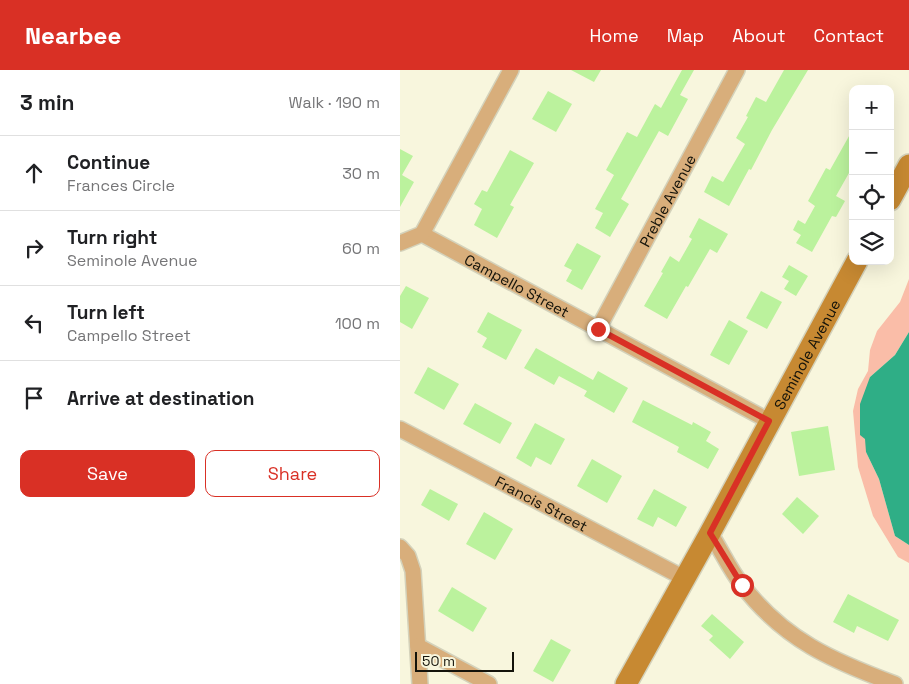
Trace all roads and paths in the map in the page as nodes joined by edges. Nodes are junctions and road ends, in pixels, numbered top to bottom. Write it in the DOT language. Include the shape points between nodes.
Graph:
graph roads {
  1 [pos="511,70"];
  2 [pos="737,70"];
  3 [pos="909,166"];
  4 [pos="894,193"];
  5 [pos="422,234"];
  6 [pos="400,243"];
  7 [pos="855,265"];
  8 [pos="598,329"];
  9 [pos="769,421"];
  10 [pos="400,429"];
  11 [pos="710,533"];
  12 [pos="400,547"];
  13 [pos="684,578"];
  14 [pos="418,646"];
  15 [pos="420,684"];
  16 [pos="489,684"];
  17 [pos="626,684"];
  18 [pos="895,684"];
  1 -- 5 [label="street"];
  2 -- 8 [label="street, Preble Avenue"];
  3 -- 4 [label="street"];
  5 -- 6 [label="street"];
  5 -- 8 [label="street, Campello Street"];
  7 -- 9 [label="street, Seminole Avenue"];
  8 -- 9 [label="street, Campello Street"];
  9 -- 11 [label="street, Seminole Avenue"];
  10 -- 13 [label="street, Francis Street"];
  11 -- 13 [label="street, Seminole Avenue"];
  11 -- 18 [label="street" via="742,585 772,617 802,642 846,666"];
  12 -- 14 [label="street" via="408,556 413,571"];
  13 -- 17 [label="street, Seminole Avenue"];
  14 -- 15 [label="street"];
  14 -- 16 [label="street"];
}
